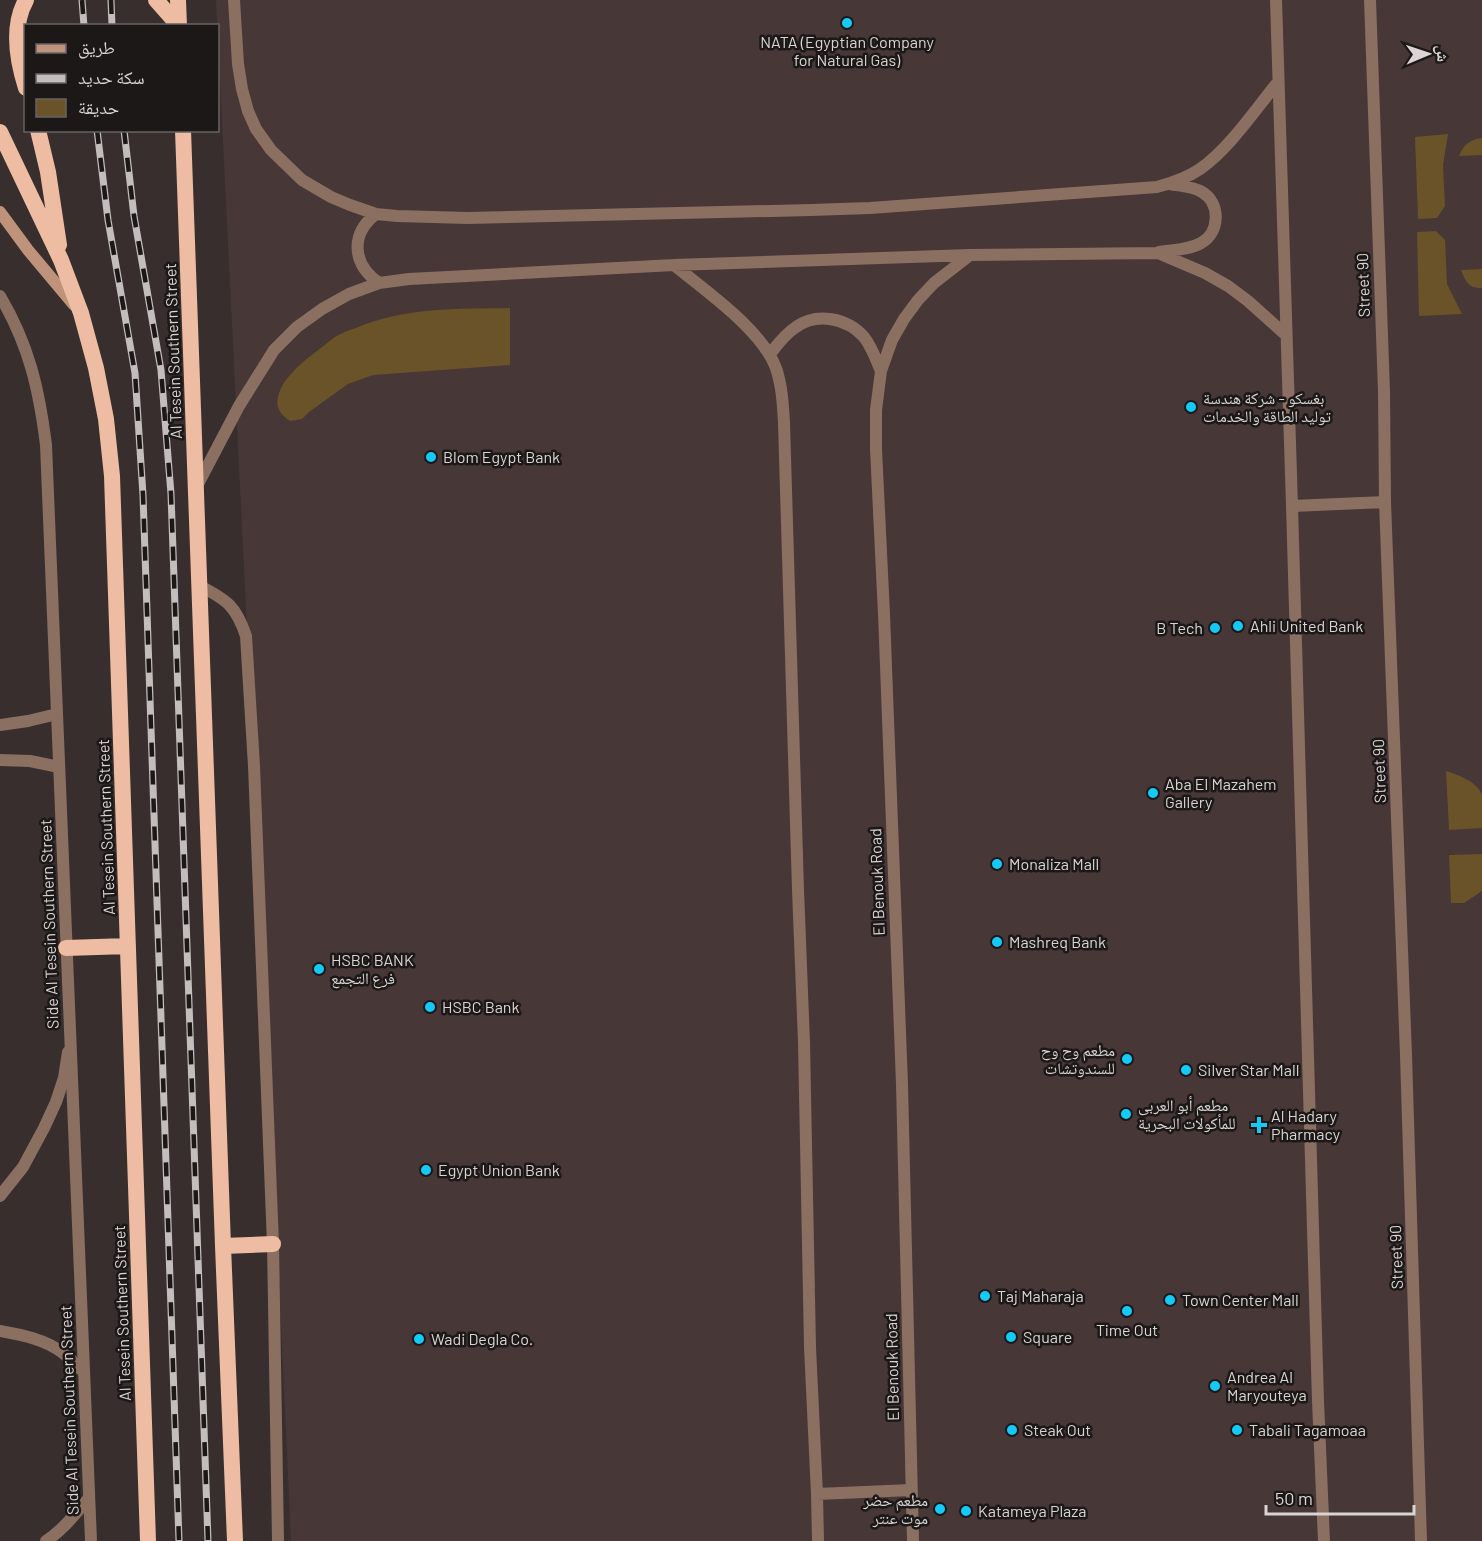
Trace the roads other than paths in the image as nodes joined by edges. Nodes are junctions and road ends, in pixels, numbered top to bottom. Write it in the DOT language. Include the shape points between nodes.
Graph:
graph roads {
  1 [pos="26,0"];
  2 [pos="156,0"];
  3 [pos="178,0"];
  4 [pos="234,0"];
  5 [pos="1276,0"];
  6 [pos="1370,0"];
  7 [pos="177,24"];
  8 [pos="179,24"];
  9 [pos="24,82"];
  10 [pos="1278,82"];
  11 [pos="0,132"];
  12 [pos="38,132"];
  13 [pos="183,132"];
  14 [pos="1170,184"];
  15 [pos="0,212"];
  16 [pos="376,213"];
  17 [pos="1158,252"];
  18 [pos="970,255"];
  19 [pos="62,260"];
  20 [pos="674,265"];
  21 [pos="379,283"];
  22 [pos="0,296"];
  23 [pos="81,313"];
  24 [pos="1286,336"];
  25 [pos="770,354"];
  26 [pos="881,371"];
  27 [pos="196,487"];
  28 [pos="1386,502"];
  29 [pos="1292,506"];
  30 [pos="200,586"];
  31 [pos="57,714"];
  32 [pos="0,725"];
  33 [pos="0,760"];
  34 [pos="59,767"];
  35 [pos="128,946"];
  36 [pos="66,948"];
  37 [pos="70,1036"];
  38 [pos="0,1196"];
  39 [pos="273,1244"];
  40 [pos="223,1246"];
  41 [pos="0,1331"];
  42 [pos="84,1372"];
  43 [pos="911,1490"];
  44 [pos="817,1494"];
  45 [pos="89,1498"];
  46 [pos="46,1541"];
  47 [pos="91,1541"];
  48 [pos="148,1541"];
  49 [pos="235,1541"];
  50 [pos="278,1541"];
  51 [pos="818,1541"];
  52 [pos="913,1541"];
  53 [pos="1324,1541"];
  54 [pos="1421,1541"];
  1 -- 9 [label="highway" via="16,33"];
  2 -- 7 [label="highway"];
  3 -- 8 [label="highway"];
  4 -- 16 [label="street" via="240,72 256,129 302,180 331,197"];
  5 -- 10 [label="street"];
  6 -- 28 [label="street, Street 90"];
  10 -- 14 [label="street" via="1211,161"];
  10 -- 24 [label="street"];
  11 -- 19 [label="highway, Al Tesein Southern Street"];
  12 -- 19 [label="highway"];
  13 -- 27 [label="highway, Al Tesein Southern Street"];
  14 -- 16 [label="street" via="870,208 468,218"];
  14 -- 17 [label="street" via="1202,192 1216,211 1216,223 1202,243"];
  15 -- 23 [label="main road"];
  16 -- 21 [label="street" via="362,229 357,249 363,269"];
  17 -- 18 [label="street"];
  17 -- 24 [label="street" via="1228,285"];
  18 -- 20 [label="street"];
  18 -- 26 [label="street, El Benouk Road" via="918,300 892,340"];
  19 -- 23 [label="highway, Al Tesein Southern Street"];
  20 -- 21 [label="street"];
  20 -- 25 [label="street" via="725,307"];
  21 -- 27 [label="street" via="322,309 274,350"];
  22 -- 31 [label="street, Side Al Tesein Southern Street" via="24,343 34,375 46,445"];
  23 -- 35 [label="highway, Al Tesein Southern Street" via="106,419 112,476"];
  24 -- 29 [label="street"];
  25 -- 26 [label="street" via="804,321 832,318 864,337"];
  25 -- 44 [label="street" via="782,391 784,423"];
  26 -- 43 [label="street, El Benouk Road" via="876,449 902,1084"];
  27 -- 30 [label="highway, Al Tesein Southern Street"];
  28 -- 29 [label="street"];
  28 -- 54 [label="street, Street 90"];
  29 -- 53 [label="street"];
  30 -- 39 [label="street" via="232,606 246,636"];
  30 -- 40 [label="highway, Al Tesein Southern Street"];
  31 -- 32 [label="street"];
  31 -- 34 [label="street, Side Al Tesein Southern Street"];
  33 -- 34 [label="street"];
  34 -- 36 [label="street, Side Al Tesein Southern Street"];
  35 -- 36 [label="highway"];
  35 -- 48 [label="highway, Al Tesein Southern Street"];
  36 -- 37 [label="street, Side Al Tesein Southern Street"];
  37 -- 38 [label="street" via="56,1102 23,1167"];
  37 -- 42 [label="street, Side Al Tesein Southern Street"];
  39 -- 40 [label="highway"];
  39 -- 50 [label="street"];
  40 -- 49 [label="highway, Al Tesein Southern Street"];
  41 -- 42 [label="street" via="44,1342"];
  42 -- 45 [label="street, Side Al Tesein Southern Street"];
  43 -- 44 [label="street"];
  43 -- 52 [label="street, El Benouk Road"];
  44 -- 51 [label="street"];
  45 -- 46 [label="street"];
  45 -- 47 [label="street, Side Al Tesein Southern Street"];
}
